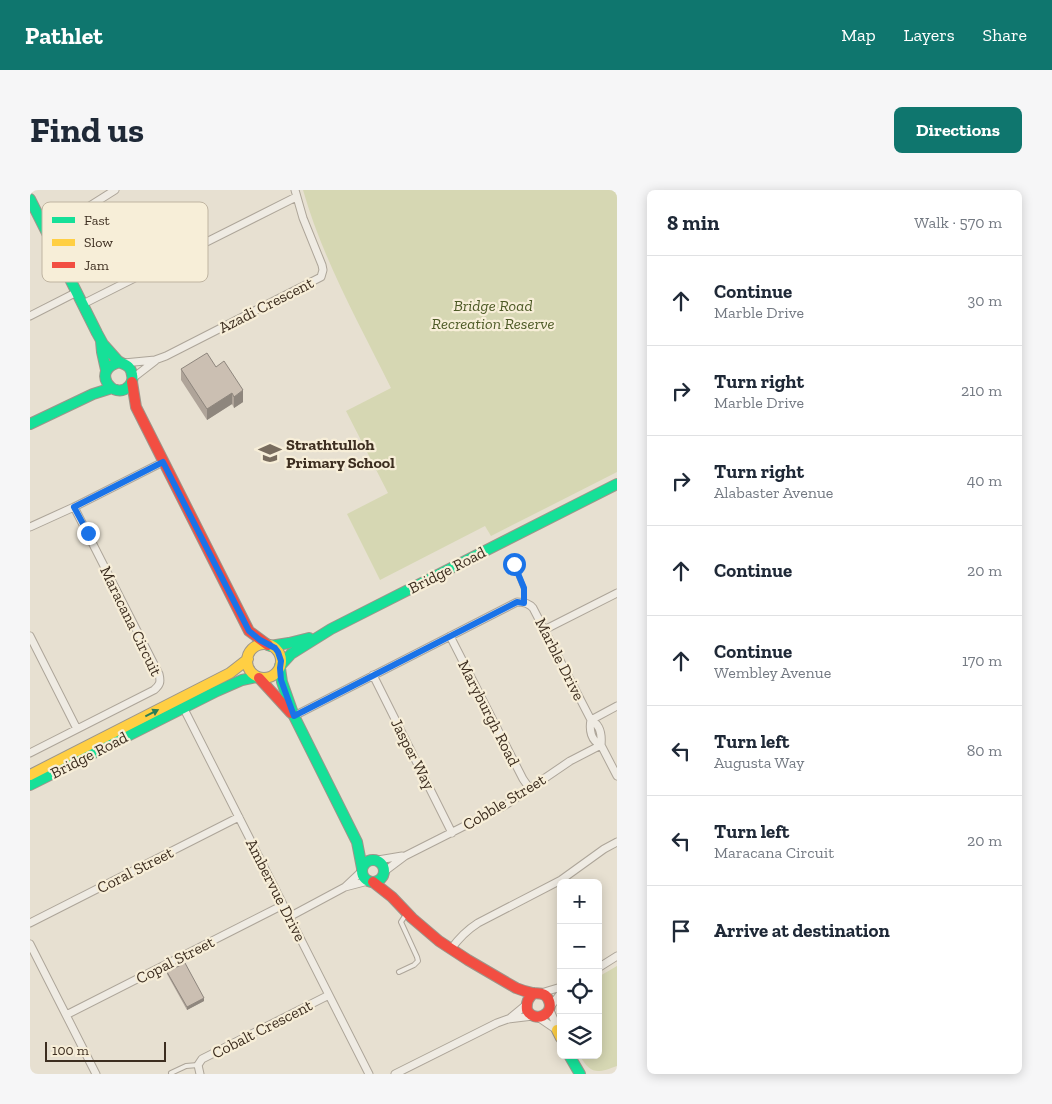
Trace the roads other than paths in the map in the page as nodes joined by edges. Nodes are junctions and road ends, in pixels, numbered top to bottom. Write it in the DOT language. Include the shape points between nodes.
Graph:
graph roads {
  1 [pos="115,190"];
  2 [pos="296,193"];
  3 [pos="30,199"];
  4 [pos="96,202"];
  5 [pos="42,222"];
  6 [pos="208,239"];
  7 [pos="72,282"];
  8 [pos="125,282"];
  9 [pos="77,292"];
  10 [pos="83,304"];
  11 [pos="30,316"];
  12 [pos="101,341"];
  13 [pos="155,360"];
  14 [pos="122,362"];
  15 [pos="106,373"];
  16 [pos="132,380"];
  17 [pos="116,389"];
  18 [pos="84,398"];
  19 [pos="136,407"];
  20 [pos="30,424"];
  21 [pos="163,462"];
  22 [pos="617,484"];
  23 [pos="74,507"];
  24 [pos="30,527"];
  25 [pos="514,564"];
  26 [pos="617,592"];
  27 [pos="524,603"];
  28 [pos="330,629"];
  29 [pos="544,630"];
  30 [pos="249,631"];
  31 [pos="30,636"];
  32 [pos="450,636"];
  33 [pos="269,645"];
  34 [pos="248,656"];
  35 [pos="280,667"];
  36 [pos="373,675"];
  37 [pos="258,677"];
  38 [pos="617,706"];
  39 [pos="183,707"];
  40 [pos="294,716"];
  41 [pos="591,720"];
  42 [pos="78,729"];
  43 [pos="601,745"];
  44 [pos="30,753"];
  45 [pos="30,775"];
  46 [pos="617,776"];
  47 [pos="30,785"];
  48 [pos="530,789"];
  49 [pos="239,817"];
  50 [pos="452,833"];
  51 [pos="357,842"];
  52 [pos="617,842"];
  53 [pos="405,856"];
  54 [pos="376,860"];
  55 [pos="362,869"];
  56 [pos="384,873"];
  57 [pos="371,882"];
  58 [pos="345,888"];
  59 [pos="394,898"];
  60 [pos="283,904"];
  61 [pos="407,913"];
  62 [pos="289,917"];
  63 [pos="30,923"];
  64 [pos="30,944"];
  65 [pos="451,949"];
  66 [pos="617,956"];
  67 [pos="602,965"];
  68 [pos="399,972"];
  69 [pos="514,987"];
  70 [pos="557,989"];
  71 [pos="538,993"];
  72 [pos="329,995"];
  73 [pos="557,998"];
  74 [pos="526,1005"];
  75 [pos="549,1008"];
  76 [pos="66,1015"];
  77 [pos="535,1016"];
  78 [pos="508,1020"];
  79 [pos="557,1028"];
  80 [pos="557,1032"];
  81 [pos="571,1059"];
  82 [pos="198,1065"];
  83 [pos="171,1073"];
  84 [pos="96,1074"];
  85 [pos="200,1074"];
  86 [pos="369,1074"];
  87 [pos="395,1074"];
  88 [pos="580,1074"];
  1 -- 4 [label="street"];
  2 -- 6 [label="street"];
  2 -- 13 [label="street, Azadi Crescent" via="322,265 321,277"];
  3 -- 5 [label="street"];
  7 -- 9 [label="street"];
  8 -- 10 [label="street"];
  9 -- 10 [label="street"];
  9 -- 11 [label="street"];
  10 -- 12 [label="street"];
  12 -- 14 [label="street"];
  12 -- 15 [label="street"];
  13 -- 14 [label="street, Azadi Crescent"];
  13 -- 16 [label="street, Azadi Crescent"];
  14 -- 15 [label="street" via="110,365"];
  14 -- 16 [label="street" via="130,367"];
  15 -- 17 [label="street" via="107,383"];
  15 -- 18 [label="street"];
  16 -- 17 [label="street" via="127,387"];
  16 -- 19 [label="street"];
  17 -- 18 [label="street"];
  17 -- 19 [label="street"];
  18 -- 20 [label="street"];
  19 -- 21 [label="street"];
  21 -- 23 [label="street"];
  21 -- 30 [label="street"];
  22 -- 28 [label="street, Bridge Road"];
  23 -- 24 [label="street"];
  23 -- 42 [label="street, Maracana Circuit" via="160,680 154,690"];
  25 -- 27 [label="lane, Marble Drive" via="524,588"];
  26 -- 29 [label="street"];
  27 -- 29 [label="street, Marble Drive" via="533,608"];
  27 -- 32 [label="street, Marble Drive" via="517,602"];
  28 -- 33 [label="street, Bridge Road" via="303,640"];
  28 -- 35 [label="street, Bridge Road" via="291,654"];
  29 -- 41 [label="street, Marble Drive"];
  30 -- 33 [label="street"];
  30 -- 34 [label="street"];
  31 -- 42 [label="street"];
  32 -- 36 [label="street, Marble Drive"];
  32 -- 48 [label="street, Maryburgh Road"];
  33 -- 34 [label="street" via="257,646"];
  33 -- 35 [label="street" via="280,656"];
  34 -- 37 [label="street" via="250,671"];
  45 -- 34 [label="street, Bridge Road, one-way" via="230,674"];
  35 -- 37 [label="street" via="273,676"];
  35 -- 40 [label="street"];
  36 -- 40 [label="street, Marble Drive"];
  36 -- 50 [label="street, Jasper Way"];
  37 -- 39 [label="street, Bridge Road" via="242,680"];
  37 -- 40 [label="street"];
  38 -- 41 [label="street"];
  39 -- 47 [label="street, Bridge Road"];
  39 -- 49 [label="street, Ambervue Drive"];
  40 -- 51 [label="street"];
  41 -- 43 [label="street, Marble Drive" via="593,740"];
  42 -- 44 [label="street, Maracana Circuit"];
  43 -- 46 [label="street, Marble Drive"];
  43 -- 48 [label="street, Cobble Street" via="570,761"];
  48 -- 50 [label="street, Cobble Street"];
  49 -- 60 [label="street, Ambervue Drive"];
  49 -- 63 [label="street, Coral Street"];
  50 -- 53 [label="street, Cobble Street"];
  51 -- 54 [label="street"];
  51 -- 55 [label="street"];
  52 -- 65 [label="street" via="561,880 478,923"];
  53 -- 54 [label="street, Cobble Street"];
  53 -- 56 [label="street, Cobble Street"];
  54 -- 55 [label="street" via="366,862"];
  54 -- 56 [label="street" via="383,865"];
  55 -- 57 [label="street" via="363,877"];
  55 -- 58 [label="street"];
  56 -- 57 [label="street" via="380,880"];
  56 -- 59 [label="street"];
  57 -- 58 [label="street"];
  57 -- 59 [label="street"];
  58 -- 62 [label="street"];
  59 -- 61 [label="street"];
  60 -- 62 [label="street, Ambervue Drive"];
  60 -- 76 [label="street, Copal Street"];
  61 -- 65 [label="street"];
  61 -- 68 [label="lane" via="401,922 418,961"];
  62 -- 72 [label="street, Ambervue Drive"];
  64 -- 76 [label="street"];
  65 -- 69 [label="street"];
  66 -- 67 [label="street"];
  69 -- 71 [label="street"];
  69 -- 74 [label="street"];
  70 -- 71 [label="street"];
  71 -- 74 [label="street" via="528,997"];
  71 -- 75 [label="street" via="547,997"];
  72 -- 82 [label="street, Cobalt Crescent" via="202,1059"];
  72 -- 86 [label="street, Ambervue Drive"];
  73 -- 75 [label="street"];
  74 -- 77 [label="street"];
  74 -- 78 [label="street"];
  75 -- 77 [label="street" via="543,1015"];
  75 -- 79 [label="street"];
  76 -- 84 [label="street"];
  77 -- 78 [label="street"];
  77 -- 80 [label="street"];
  78 -- 87 [label="street" via="485,1028"];
  81 -- 88 [label="street"];
  82 -- 83 [label="lane, Cobalt Crescent"];
  82 -- 85 [label="street, Cobalt Crescent"];
}
